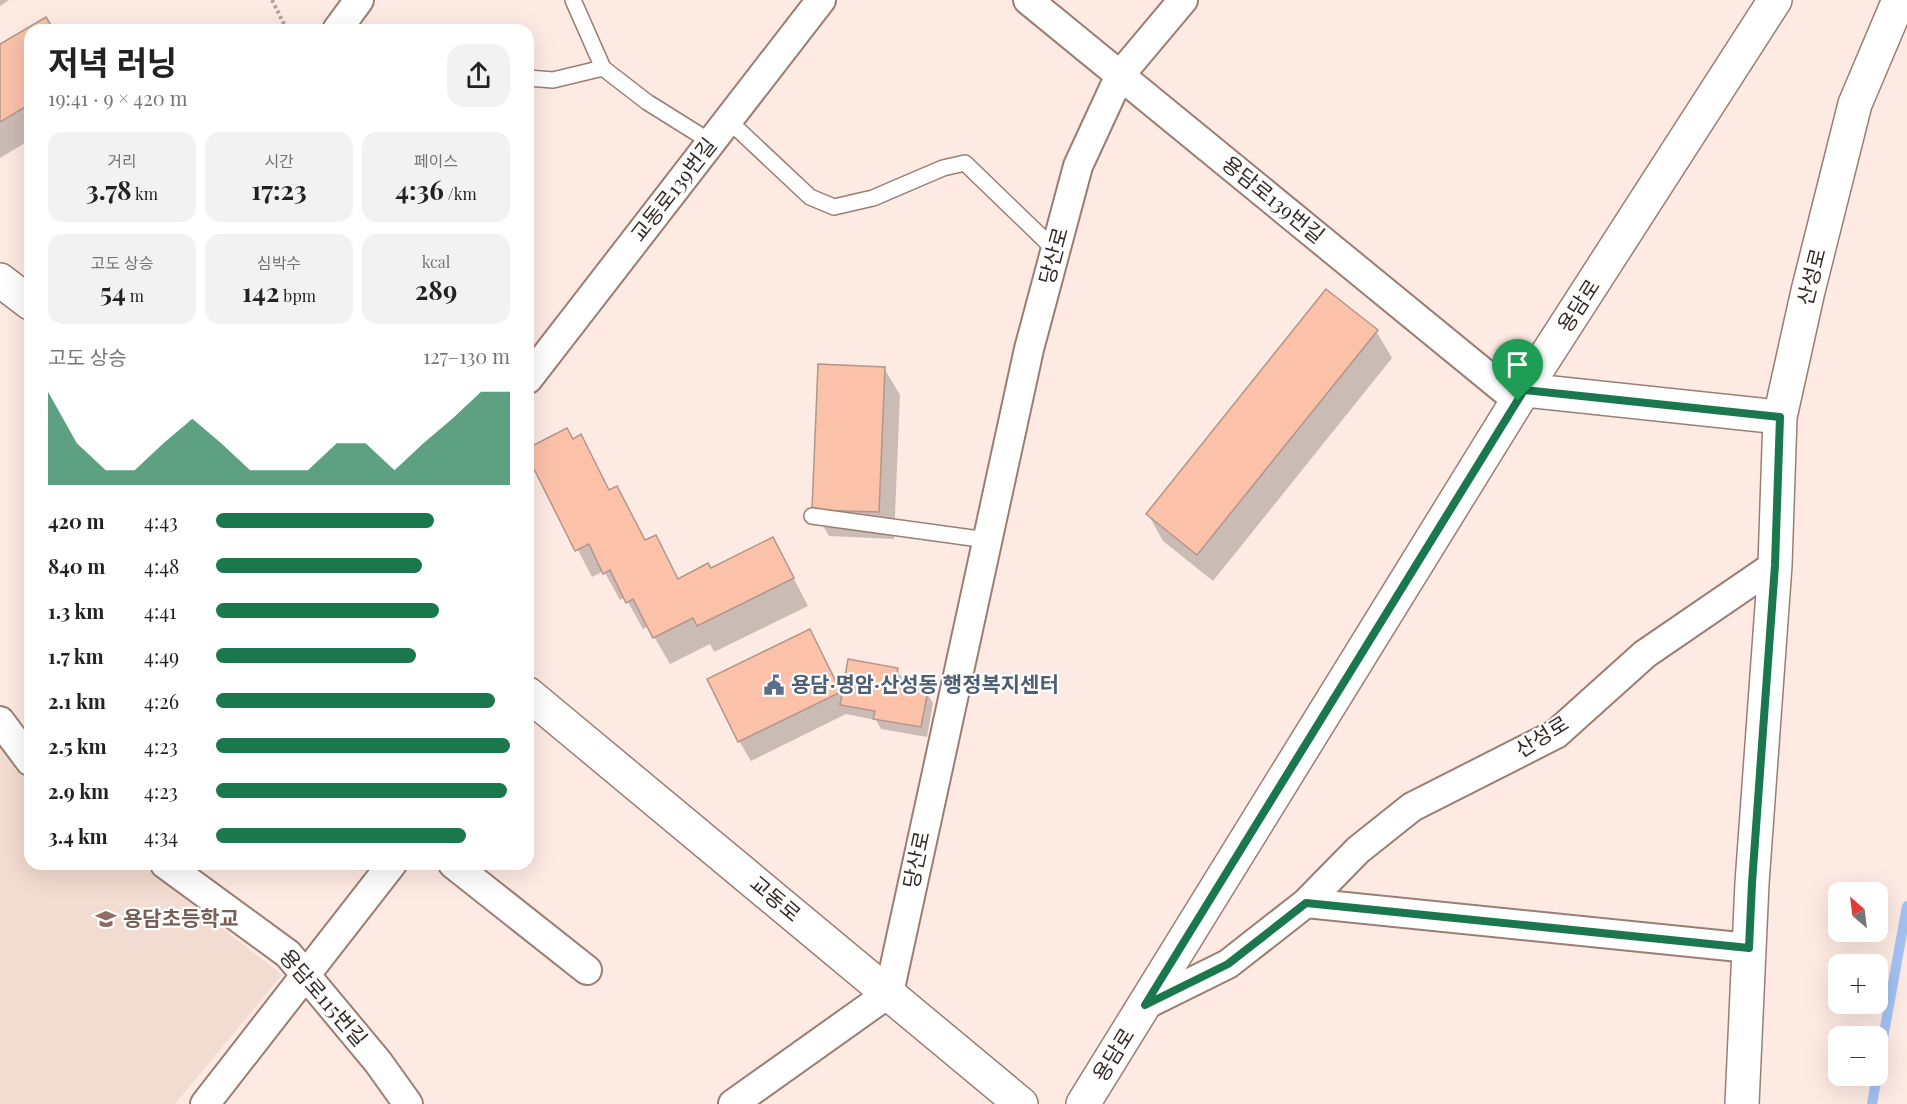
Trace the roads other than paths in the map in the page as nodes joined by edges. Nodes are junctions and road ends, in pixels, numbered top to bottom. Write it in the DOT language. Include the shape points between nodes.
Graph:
graph roads {
  1 [pos="359,0"];
  2 [pos="573,0"];
  3 [pos="821,0"];
  4 [pos="1029,0"];
  5 [pos="1183,0"];
  6 [pos="1775,0"];
  7 [pos="1899,0"];
  8 [pos="342,24"];
  9 [pos="603,68"];
  10 [pos="1120,75"];
  11 [pos="534,78"];
  12 [pos="728,120"];
  13 [pos="711,142"];
  14 [pos="1055,250"];
  15 [pos="0,280"];
  16 [pos="24,298"];
  17 [pos="534,371"];
  18 [pos="1521,395"];
  19 [pos="1780,417"];
  20 [pos="812,516"];
  21 [pos="987,540"];
  22 [pos="1775,565"];
  23 [pos="534,699"];
  24 [pos="0,722"];
  25 [pos="24,753"];
  26 [pos="173,870"];
  27 [pos="387,870"];
  28 [pos="461,870"];
  29 [pos="1306,903"];
  30 [pos="1749,948"];
  31 [pos="587,970"];
  32 [pos="306,976"];
  33 [pos="888,993"];
  34 [pos="1145,1005"];
  35 [pos="205,1104"];
  36 [pos="408,1104"];
  37 [pos="733,1104"];
  38 [pos="1022,1104"];
  39 [pos="1083,1104"];
  40 [pos="1742,1104"];
  1 -- 8 [label="street"];
  2 -- 9 [label="lane"];
  3 -- 12 [label="street, 교동로139번길"];
  4 -- 10 [label="street, 용담로139번길"];
  5 -- 10 [label="street, 당산로"];
  6 -- 18 [label="street, 용담로"];
  7 -- 19 [label="street, 산성로" via="1855,104"];
  9 -- 11 [label="lane" via="553,80"];
  9 -- 13 [label="lane" via="647,102"];
  10 -- 14 [label="street, 당산로" via="1078,166"];
  10 -- 18 [label="street, 용담로139번길"];
  12 -- 13 [label="street, 교동로139번길"];
  12 -- 14 [label="lane" via="810,197 834,207 873,198 943,168 965,163"];
  13 -- 17 [label="street, 교동로139번길"];
  14 -- 21 [label="street, 당산로"];
  15 -- 16 [label="street"];
  18 -- 19 [label="street"];
  18 -- 34 [label="street, 용담로"];
  19 -- 22 [label="street, 산성로"];
  20 -- 21 [label="lane"];
  21 -- 33 [label="street, 당산로"];
  22 -- 29 [label="street, 산성로" via="1645,654 1556,734 1412,807 1358,850"];
  22 -- 30 [label="street, 산성로"];
  23 -- 33 [label="street, 교동로"];
  24 -- 25 [label="street"];
  26 -- 32 [label="street, 용담로115번길" via="288,954"];
  27 -- 32 [label="street"];
  28 -- 31 [label="street"];
  29 -- 30 [label="street"];
  29 -- 34 [label="street, 산성로" via="1228,964"];
  30 -- 40 [label="street, 산성로"];
  32 -- 35 [label="street"];
  32 -- 36 [label="street, 용담로115번길"];
  33 -- 37 [label="street"];
  33 -- 38 [label="street, 교동로"];
  34 -- 39 [label="street, 용담로"];
}
